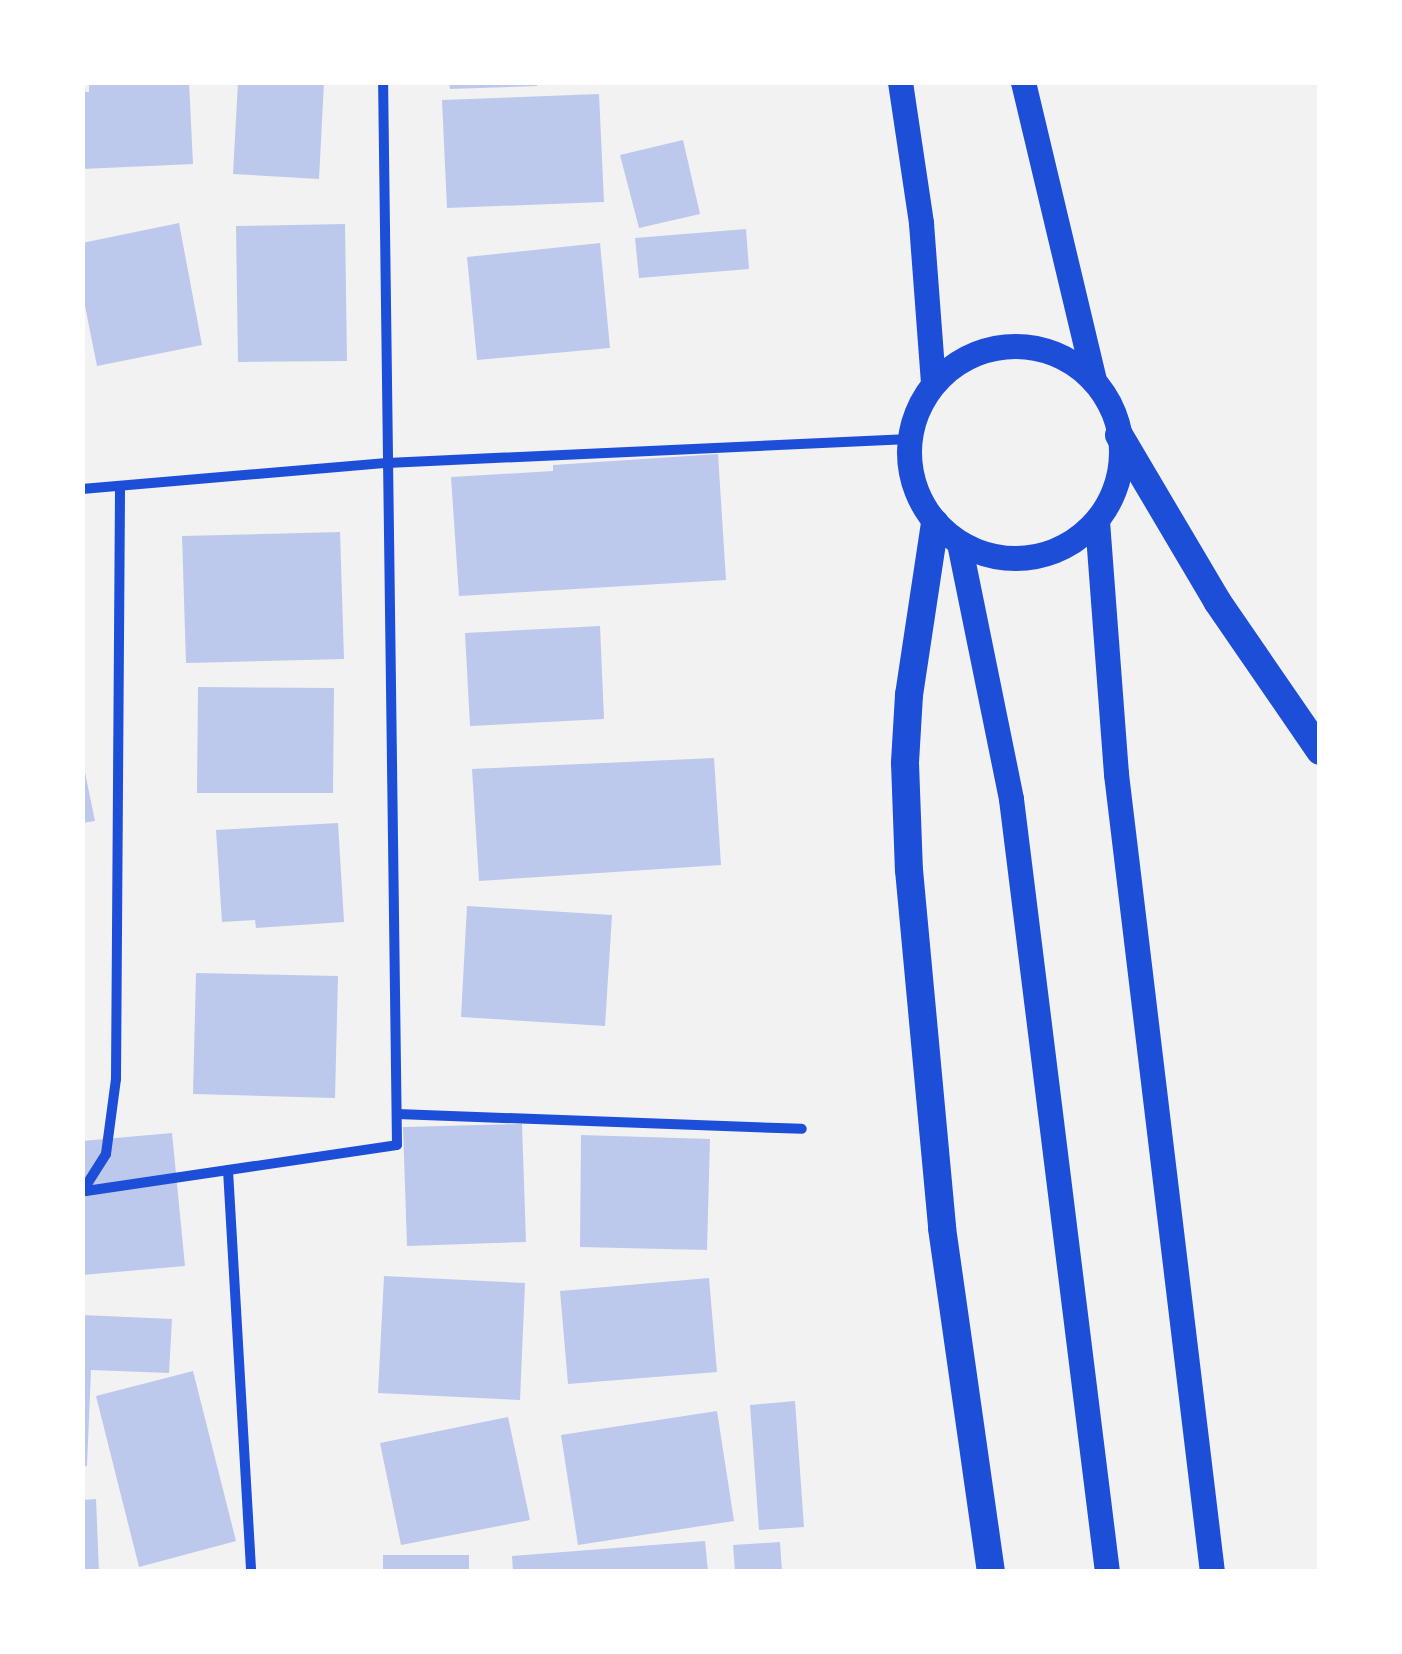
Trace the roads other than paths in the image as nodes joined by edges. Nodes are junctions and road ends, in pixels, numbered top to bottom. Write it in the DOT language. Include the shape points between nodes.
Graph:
graph roads {
  1 [pos="383,82"];
  2 [pos="900,82"];
  3 [pos="1024,82"];
  4 [pos="1094,380"];
  5 [pos="933,384"];
  6 [pos="1119,435"];
  7 [pos="909,439"];
  8 [pos="387,463"];
  9 [pos="120,486"];
  10 [pos="82,489"];
  11 [pos="1097,521"];
  12 [pos="935,523"];
  13 [pos="959,542"];
  14 [pos="1320,751"];
  15 [pos="397,1114"];
  16 [pos="802,1130"];
  17 [pos="228,1170"];
  18 [pos="84,1191"];
  19 [pos="251,1572"];
  20 [pos="991,1572"];
  21 [pos="1107,1572"];
  22 [pos="1212,1572"];
  1 -- 8 [label="street"];
  2 -- 5 [label="main road" via="921,223"];
  3 -- 4 [label="main road"];
  4 -- 5 [label="main road" via="1070,361 1013,345 982,350"];
  4 -- 6 [label="main road"];
  5 -- 7 [label="main road" via="916,409"];
  6 -- 11 [label="main road" via="1121,465"];
  6 -- 14 [label="highway" via="1217,601"];
  7 -- 8 [label="street"];
  7 -- 12 [label="main road" via="914,484"];
  8 -- 9 [label="street"];
  8 -- 15 [label="street"];
  9 -- 10 [label="street"];
  9 -- 18 [label="street" via="116,1079 106,1154"];
  11 -- 13 [label="main road" via="1046,555 986,554"];
  11 -- 22 [label="main road" via="1116,774"];
  12 -- 13 [label="main road"];
  12 -- 20 [label="highway" via="909,695 909,870 942,1228"];
  13 -- 21 [label="main road" via="1010,799"];
  15 -- 16 [label="street"];
  15 -- 17 [label="street" via="397,1145"];
  17 -- 18 [label="street"];
  17 -- 19 [label="street"];
}
